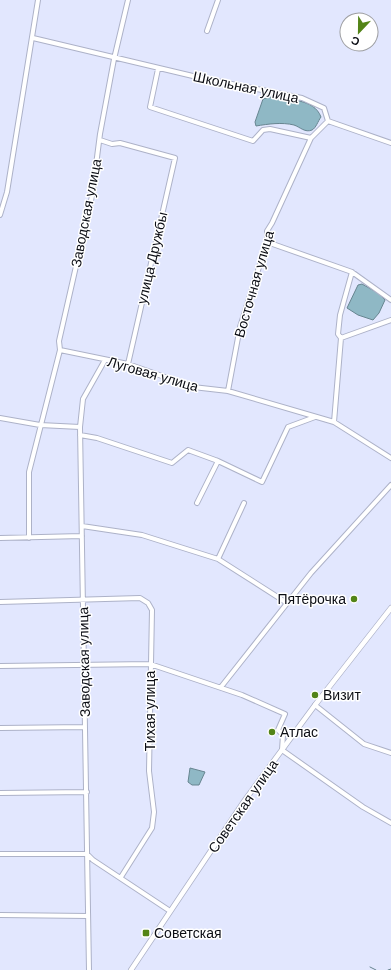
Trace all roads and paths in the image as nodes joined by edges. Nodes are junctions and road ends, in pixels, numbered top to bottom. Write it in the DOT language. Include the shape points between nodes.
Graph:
graph roads {
  1 [pos="38,0"];
  2 [pos="128,0"];
  3 [pos="218,0"];
  4 [pos="207,31"];
  5 [pos="32,38"];
  6 [pos="114,59"];
  7 [pos="158,69"];
  8 [pos="328,121"];
  9 [pos="311,138"];
  10 [pos="100,140"];
  11 [pos="391,143"];
  12 [pos="0,215"];
  13 [pos="267,242"];
  14 [pos="352,272"];
  15 [pos="391,300"];
  16 [pos="391,320"];
  17 [pos="341,338"];
  18 [pos="60,350"];
  19 [pos="105,360"];
  20 [pos="128,364"];
  21 [pos="228,391"];
  22 [pos="316,417"];
  23 [pos="0,418"];
  24 [pos="334,422"];
  25 [pos="40,425"];
  26 [pos="80,427"];
  27 [pos="80,435"];
  28 [pos="391,458"];
  29 [pos="218,461"];
  30 [pos="391,485"];
  31 [pos="197,502"];
  32 [pos="244,503"];
  33 [pos="82,526"];
  34 [pos="82,536"];
  35 [pos="0,538"];
  36 [pos="29,538"];
  37 [pos="218,559"];
  38 [pos="83,600"];
  39 [pos="0,602"];
  40 [pos="287,603"];
  41 [pos="391,608"];
  42 [pos="150,664"];
  43 [pos="84,665"];
  44 [pos="0,666"];
  45 [pos="221,687"];
  46 [pos="315,705"];
  47 [pos="85,727"];
  48 [pos="0,728"];
  49 [pos="282,750"];
  50 [pos="391,753"];
  51 [pos="87,792"];
  52 [pos="0,793"];
  53 [pos="391,824"];
  54 [pos="0,854"];
  55 [pos="87,854"];
  56 [pos="121,877"];
  57 [pos="170,911"];
  58 [pos="0,915"];
  59 [pos="88,916"];
  60 [pos="89,970"];
  61 [pos="131,970"];
  1 -- 5 [label="street"];
  2 -- 6 [label="street, Заводская улица"];
  3 -- 4 [label="street"];
  5 -- 6 [label="street, Школьная улица"];
  5 -- 12 [label="street" via="7,192"];
  6 -- 7 [label="street, Школьная улица"];
  6 -- 10 [label="street, Заводская улица"];
  7 -- 8 [label="street, Школьная улица" via="302,98 324,108"];
  7 -- 9 [label="street" via="150,107 254,141 263,130 270,129"];
  8 -- 9 [label="street, Восточная улица"];
  8 -- 11 [label="street"];
  9 -- 13 [label="street, Восточная улица" via="267,231"];
  10 -- 18 [label="street, Заводская улица" via="92,196 59,341"];
  10 -- 20 [label="street, улица Дружбы" via="175,158"];
  13 -- 14 [label="street"];
  13 -- 21 [label="street, Восточная улица" via="240,327"];
  14 -- 15 [label="street"];
  14 -- 17 [label="street" via="340,315 338,334"];
  16 -- 17 [label="street"];
  17 -- 24 [label="street"];
  18 -- 19 [label="street, Луговая улица"];
  18 -- 25 [label="street, Заводская улица"];
  19 -- 20 [label="street, Луговая улица"];
  19 -- 26 [label="street, Заводская улица" via="83,399"];
  20 -- 21 [label="street, Луговая улица" via="193,387"];
  21 -- 22 [label="street, Луговая улица"];
  22 -- 24 [label="street, Луговая улица"];
  22 -- 29 [label="street" via="288,427 262,482"];
  23 -- 25 [label="street"];
  24 -- 28 [label="street, Луговая улица"];
  25 -- 26 [label="street"];
  25 -- 36 [label="street, Заводская улица" via="29,472"];
  26 -- 27 [label="street, Заводская улица"];
  27 -- 29 [label="street" via="97,438 172,464 188,450"];
  27 -- 33 [label="street, Заводская улица"];
  29 -- 31 [label="street"];
  30 -- 40 [label="street" via="332,548"];
  32 -- 37 [label="street"];
  33 -- 34 [label="street, Заводская улица"];
  33 -- 37 [label="street" via="142,535"];
  34 -- 36 [label="street"];
  34 -- 38 [label="street, Заводская улица"];
  35 -- 36 [label="street"];
  37 -- 40 [label="street"];
  38 -- 39 [label="street, Тихая улица"];
  38 -- 42 [label="street, Тихая улица" via="140,598 148,603 152,610"];
  38 -- 43 [label="street, Заводская улица"];
  40 -- 45 [label="street"];
  41 -- 46 [label="street, Советская улица"];
  42 -- 43 [label="street"];
  42 -- 45 [label="street"];
  42 -- 56 [label="street, Тихая улица" via="149,771 154,812 152,828"];
  43 -- 44 [label="street"];
  43 -- 47 [label="street, Заводская улица"];
  45 -- 49 [label="street" via="285,714 278,730 283,735"];
  46 -- 49 [label="street, Советская улица"];
  46 -- 50 [label="street" via="364,744"];
  47 -- 48 [label="street"];
  47 -- 51 [label="street, Заводская улица"];
  49 -- 53 [label="street"];
  49 -- 57 [label="street, Советская улица"];
  51 -- 52 [label="street"];
  51 -- 55 [label="street, Заводская улица"];
  54 -- 55 [label="street"];
  55 -- 56 [label="street"];
  55 -- 59 [label="street, Заводская улица"];
  56 -- 57 [label="street"];
  57 -- 61 [label="street, Советская улица"];
  58 -- 59 [label="street"];
  59 -- 60 [label="street, Заводская улица"];
}
